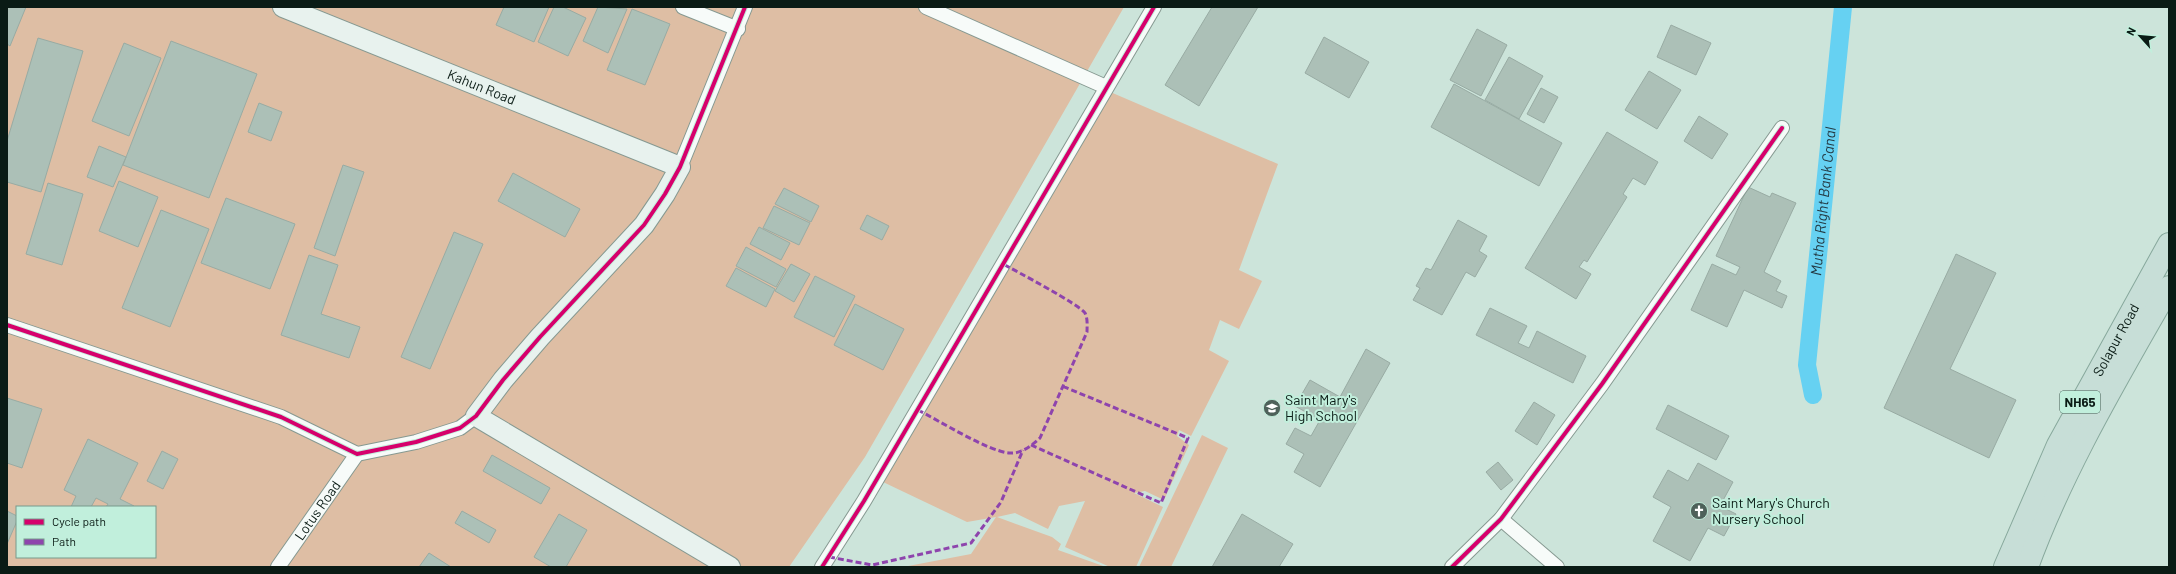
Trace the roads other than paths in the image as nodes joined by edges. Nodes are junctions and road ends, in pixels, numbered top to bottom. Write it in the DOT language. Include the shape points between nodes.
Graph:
graph roads {
  1 [pos="283,7"];
  2 [pos="683,7"];
  3 [pos="745,7"];
  4 [pos="926,7"];
  5 [pos="1154,7"];
  6 [pos="738,29"];
  7 [pos="1106,87"];
  8 [pos="1782,128"];
  9 [pos="680,167"];
  10 [pos="2169,244"];
  11 [pos="2169,287"];
  12 [pos="7,325"];
  13 [pos="476,416"];
  14 [pos="357,454"];
  15 [pos="1501,519"];
  16 [pos="278,567"];
  17 [pos="730,567"];
  18 [pos="822,567"];
  19 [pos="1452,567"];
  20 [pos="1557,567"];
  21 [pos="2005,567"];
  22 [pos="2027,567"];
  1 -- 9 [label="street, Kahun Road"];
  2 -- 6 [label="street"];
  3 -- 6 [label="street"];
  4 -- 7 [label="street"];
  5 -- 7 [label="street"];
  6 -- 9 [label="street"];
  7 -- 18 [label="street" via="864,501"];
  8 -- 15 [label="street" via="1602,384"];
  9 -- 13 [label="street" via="644,225 502,380"];
  10 -- 21 [label="highway, Solapur Road / NH65" via="2058,445"];
  11 -- 22 [label="highway, Solapur Road / NH65" via="2076,455"];
  12 -- 14 [label="street" via="281,417"];
  13 -- 14 [label="street" via="460,428 416,442"];
  13 -- 17 [label="street"];
  14 -- 16 [label="street, Lotus Road"];
  15 -- 19 [label="street"];
  15 -- 20 [label="street"];
}
